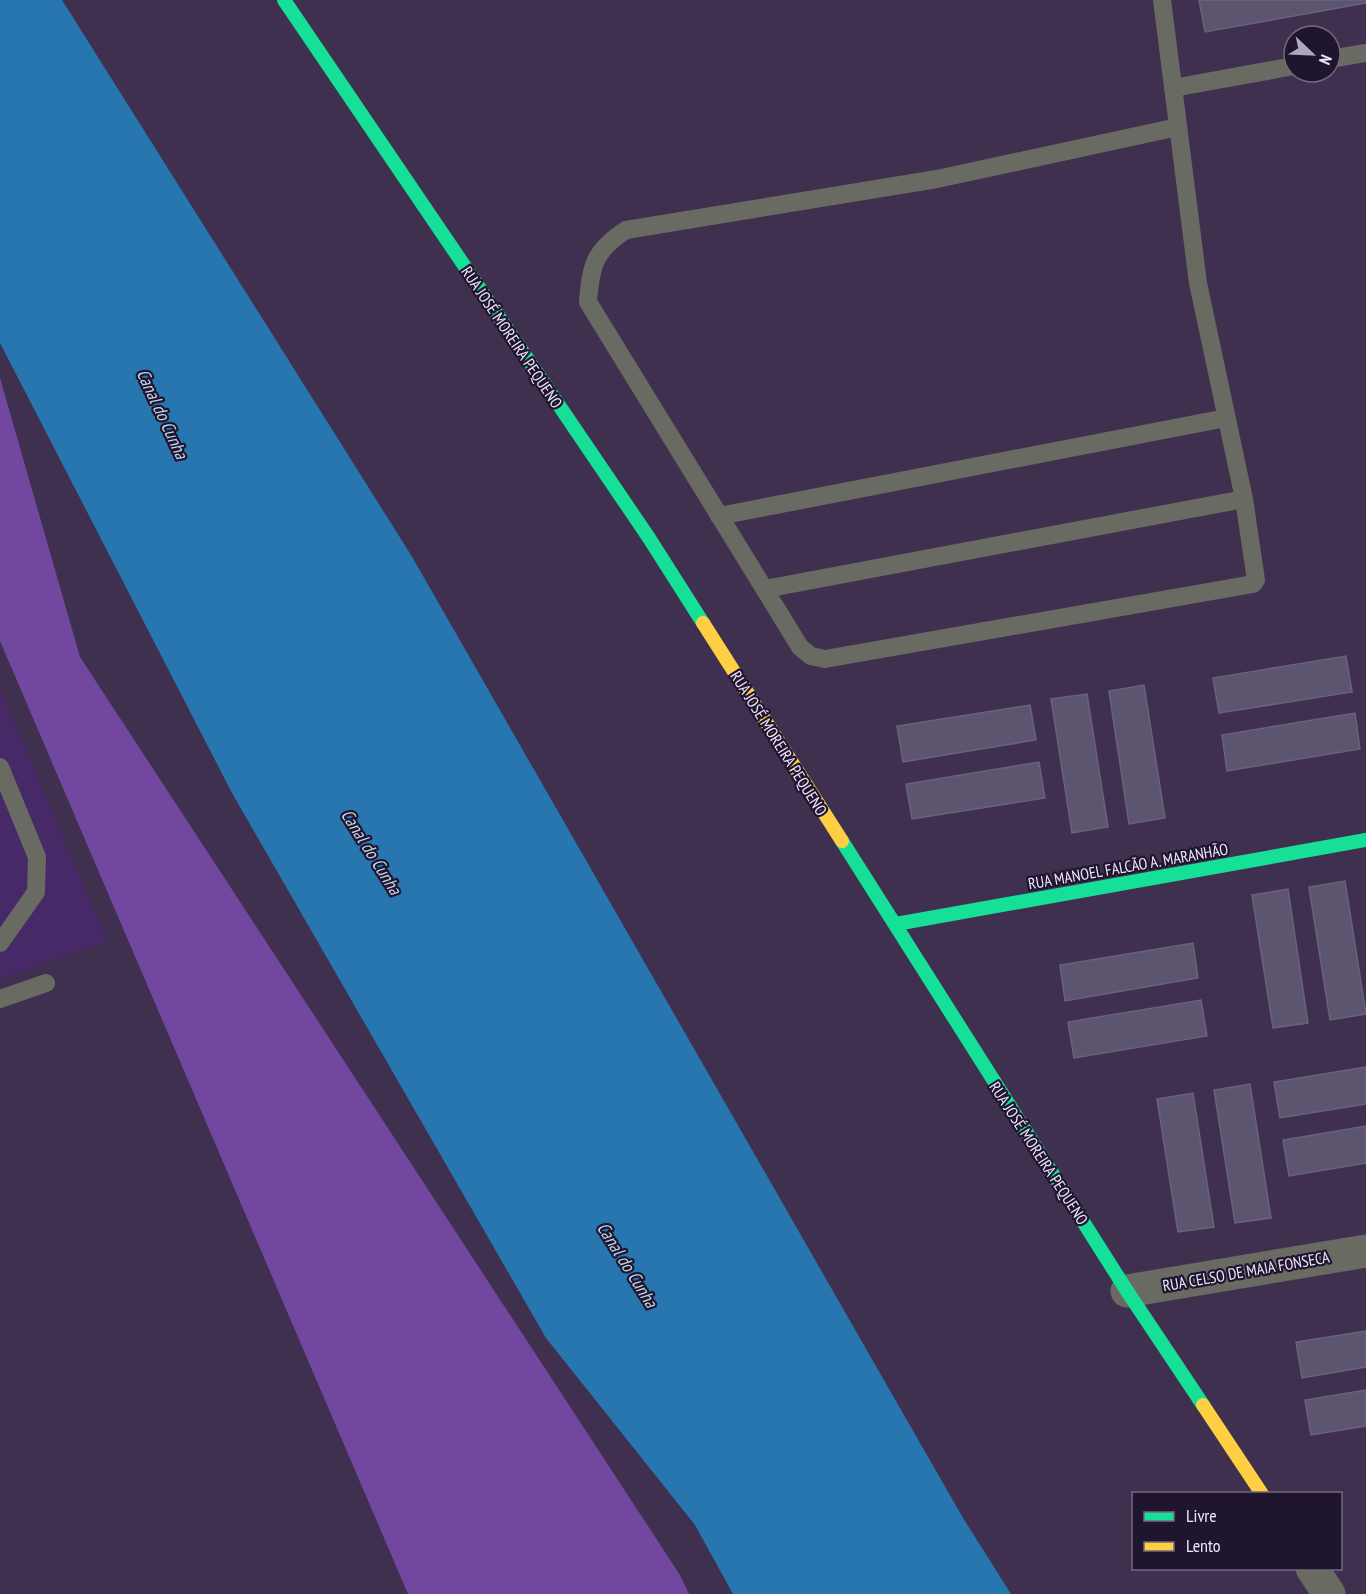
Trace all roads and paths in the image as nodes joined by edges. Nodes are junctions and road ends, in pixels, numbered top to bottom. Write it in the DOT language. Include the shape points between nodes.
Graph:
graph roads {
  1 [pos="284,0"];
  2 [pos="1162,0"];
  3 [pos="1366,53"];
  4 [pos="1342,57"];
  5 [pos="1282,68"];
  6 [pos="1173,88"];
  7 [pos="1178,127"];
  8 [pos="1226,418"];
  9 [pos="1244,499"];
  10 [pos="719,516"];
  11 [pos="765,589"];
  12 [pos="0,767"];
  13 [pos="1366,840"];
  14 [pos="896,924"];
  15 [pos="0,943"];
  16 [pos="46,983"];
  17 [pos="0,999"];
  18 [pos="1366,1251"];
  19 [pos="1127,1291"];
  20 [pos="1261,1492"];
  21 [pos="1313,1570"];
  22 [pos="1329,1594"];
  1 -- 14 [label="street, RUA JOSÉ MOREIRA PEQUENO" via="649,538"];
  2 -- 6 [label="lane"];
  3 -- 4 [label="lane"];
  5 -- 6 [label="lane"];
  6 -- 7 [label="lane"];
  7 -- 8 [label="lane" via="1198,283"];
  7 -- 10 [label="lane" via="937,179 626,230 605,244 591,272 588,302"];
  8 -- 9 [label="lane"];
  8 -- 10 [label="lane"];
  9 -- 11 [label="lane"];
  9 -- 11 [label="lane" via="1257,577 1253,584 825,659 811,656 800,647"];
  10 -- 11 [label="lane"];
  12 -- 15 [label="lane" via="37,856 36,892"];
  13 -- 14 [label="street, RUA MANOEL FALCÃO A. MARANHÃO"];
  14 -- 19 [label="street, RUA JOSÉ MOREIRA PEQUENO"];
  16 -- 17 [label="lane"];
  18 -- 19 [label="street, RUA CELSO DE MAIA FONSECA"];
  19 -- 20 [label="street, RUA JOSÉ MOREIRA PEQUENO"];
  21 -- 22 [label="street"];
}
